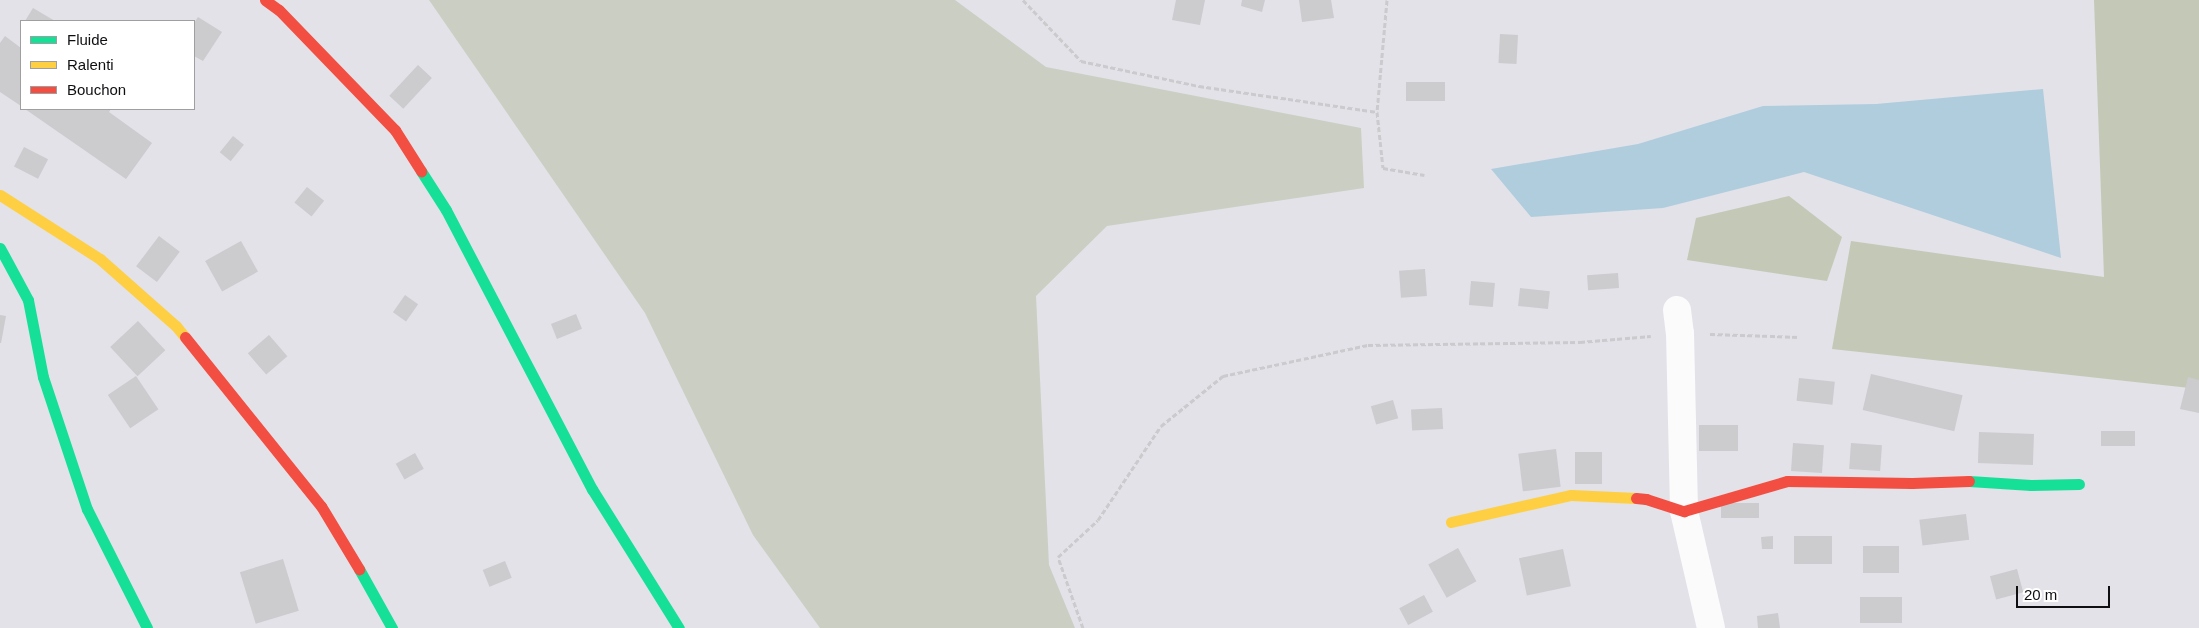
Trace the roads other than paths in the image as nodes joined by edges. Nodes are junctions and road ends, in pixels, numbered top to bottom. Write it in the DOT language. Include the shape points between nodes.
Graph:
graph roads {
  1 [pos="265,0"];
  2 [pos="0,195"];
  3 [pos="0,248"];
  4 [pos="1679,321"];
  5 [pos="2079,484"];
  6 [pos="1684,511"];
  7 [pos="1451,522"];
  8 [pos="148,628"];
  9 [pos="392,628"];
  10 [pos="679,628"];
  11 [pos="1710,628"];
  1 -- 10 [label="street" via="279,10 395,130 446,210 592,489"];
  2 -- 9 [label="street" via="100,259 176,326 321,506"];
  3 -- 8 [label="street" via="28,300 43,377 87,509"];
  4 -- 6 [label="street"];
  5 -- 6 [label="street" via="1787,481"];
  6 -- 7 [label="street" via="1646,499 1571,495"];
  6 -- 11 [label="street"];
}
